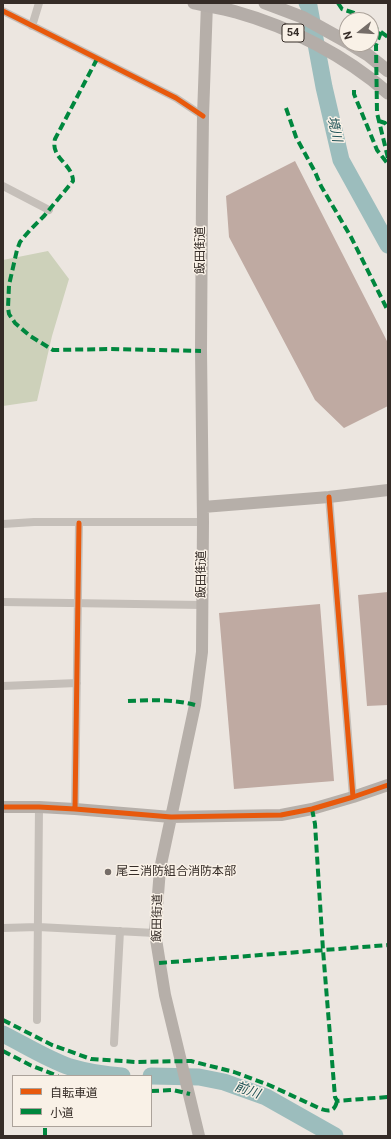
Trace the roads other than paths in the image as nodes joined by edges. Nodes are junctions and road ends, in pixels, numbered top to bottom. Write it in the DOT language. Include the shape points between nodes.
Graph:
graph roads {
  1 [pos="39,3"];
  2 [pos="194,3"];
  3 [pos="265,3"];
  4 [pos="208,4"];
  5 [pos="3,11"];
  6 [pos="32,26"];
  7 [pos="339,37"];
  8 [pos="363,52"];
  9 [pos="388,71"];
  10 [pos="388,93"];
  11 [pos="203,116"];
  12 [pos="3,186"];
  13 [pos="49,210"];
  14 [pos="388,490"];
  15 [pos="330,497"];
  16 [pos="202,507"];
  17 [pos="203,522"];
  18 [pos="79,523"];
  19 [pos="3,524"];
  20 [pos="3,602"];
  21 [pos="78,603"];
  22 [pos="202,605"];
  23 [pos="76,683"];
  24 [pos="3,686"];
  25 [pos="388,785"];
  26 [pos="353,797"];
  27 [pos="3,807"];
  28 [pos="40,807"];
  29 [pos="75,809"];
  30 [pos="171,817"];
  31 [pos="38,927"];
  32 [pos="3,928"];
  33 [pos="120,931"];
  34 [pos="155,933"];
  35 [pos="37,1020"];
  36 [pos="114,1043"];
  37 [pos="199,1136"];
  1 -- 6 [label="street"];
  2 -- 4 [label="main road, 54"];
  3 -- 7 [label="main road, 54" via="302,17"];
  4 -- 10 [label="main road, 54" via="235,11 305,38 366,74"];
  4 -- 11 [label="main road, 飯田街道"];
  5 -- 6 [label="street"];
  6 -- 11 [label="street" via="176,98"];
  8 -- 9 [label="main road, 54"];
  11 -- 16 [label="main road, 飯田街道"];
  12 -- 13 [label="street"];
  14 -- 15 [label="main road"];
  15 -- 16 [label="main road"];
  15 -- 26 [label="street"];
  16 -- 17 [label="main road, 飯田街道"];
  17 -- 18 [label="street"];
  17 -- 22 [label="main road, 飯田街道"];
  18 -- 19 [label="street"];
  18 -- 21 [label="street"];
  20 -- 21 [label="street"];
  21 -- 22 [label="street"];
  21 -- 23 [label="street"];
  22 -- 30 [label="main road, 飯田街道" via="202,652 195,701"];
  23 -- 24 [label="street"];
  23 -- 29 [label="street"];
  25 -- 26 [label="main road"];
  26 -- 30 [label="main road" via="312,810 281,815"];
  27 -- 28 [label="main road"];
  28 -- 29 [label="main road"];
  28 -- 31 [label="street"];
  29 -- 30 [label="main road"];
  30 -- 34 [label="main road, 飯田街道" via="160,869"];
  31 -- 32 [label="street"];
  31 -- 33 [label="street"];
  31 -- 35 [label="street"];
  33 -- 34 [label="street"];
  33 -- 36 [label="street"];
  34 -- 37 [label="main road, 飯田街道" via="165,995"];
}
